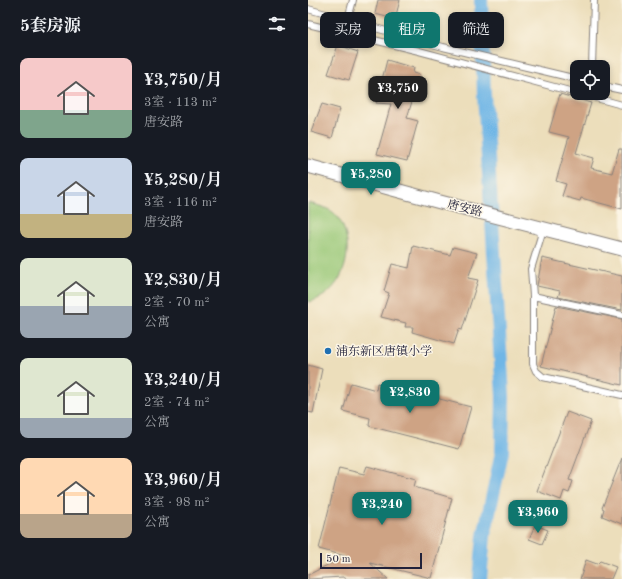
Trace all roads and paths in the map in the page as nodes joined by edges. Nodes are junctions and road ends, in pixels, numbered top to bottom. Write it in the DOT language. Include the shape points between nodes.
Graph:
graph roads {
  1 [pos="353,0"];
  2 [pos="594,0"];
  3 [pos="308,9"];
  4 [pos="320,12"];
  5 [pos="350,12"];
  6 [pos="308,24"];
  7 [pos="376,27"];
  8 [pos="592,60"];
  9 [pos="570,78"];
  10 [pos="610,87"];
  11 [pos="622,90"];
  12 [pos="570,91"];
  13 [pos="604,100"];
  14 [pos="622,105"];
  15 [pos="308,166"];
  16 [pos="535,226"];
  17 [pos="622,249"];
  18 [pos="533,296"];
  19 [pos="622,316"];
  20 [pos="622,395"];
  1 -- 5 [label="lane"];
  2 -- 8 [label="lane"];
  3 -- 4 [label="lane"];
  6 -- 12 [label="lane"];
  7 -- 9 [label="lane" via="443,47"];
  10 -- 11 [label="lane"];
  13 -- 14 [label="lane"];
  15 -- 16 [label="street, 唐安路"];
  16 -- 17 [label="street, 唐安路"];
  16 -- 18 [label="lane" via="541,236 531,269"];
  18 -- 19 [label="lane"];
  18 -- 20 [label="lane" via="533,364 536,371 543,377"];
}
